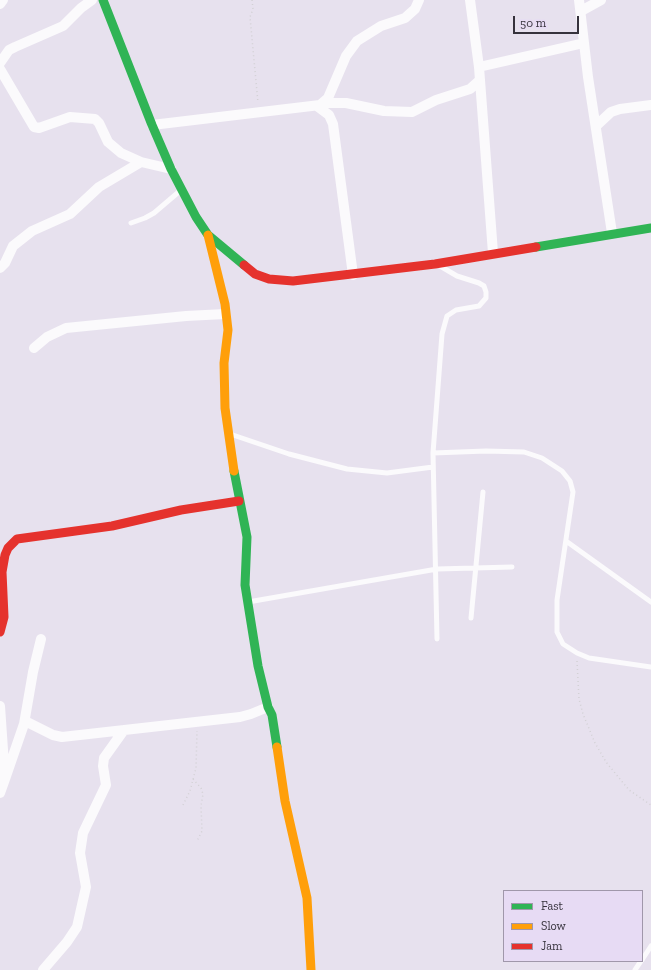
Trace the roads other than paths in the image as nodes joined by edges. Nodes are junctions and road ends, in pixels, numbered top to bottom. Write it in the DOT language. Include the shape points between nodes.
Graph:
graph roads {
  1 [pos="3,0"];
  2 [pos="92,0"];
  3 [pos="103,0"];
  4 [pos="419,0"];
  5 [pos="470,0"];
  6 [pos="579,0"];
  7 [pos="601,0"];
  8 [pos="0,4"];
  9 [pos="581,11"];
  10 [pos="584,43"];
  11 [pos="0,63"];
  12 [pos="479,67"];
  13 [pos="0,69"];
  14 [pos="480,80"];
  15 [pos="321,104"];
  16 [pos="651,105"];
  17 [pos="152,125"];
  18 [pos="596,126"];
  19 [pos="141,162"];
  20 [pos="171,169"];
  21 [pos="182,189"];
  22 [pos="131,223"];
  23 [pos="651,228"];
  24 [pos="612,233"];
  25 [pos="208,234"];
  26 [pos="493,253"];
  27 [pos="435,264"];
  28 [pos="0,268"];
  29 [pos="353,275"];
  30 [pos="225,314"];
  31 [pos="34,348"];
  32 [pos="228,433"];
  33 [pos="433,453"];
  34 [pos="434,467"];
  35 [pos="483,492"];
  36 [pos="239,502"];
  37 [pos="566,541"];
  38 [pos="477,567"];
  39 [pos="512,567"];
  40 [pos="437,569"];
  41 [pos="248,602"];
  42 [pos="651,602"];
  43 [pos="471,618"];
  44 [pos="0,632"];
  45 [pos="41,639"];
  46 [pos="437,639"];
  47 [pos="651,667"];
  48 [pos="0,706"];
  49 [pos="268,707"];
  50 [pos="25,721"];
  51 [pos="124,730"];
  52 [pos="5,779"];
  53 [pos="0,793"];
  54 [pos="651,946"];
  55 [pos="643,958"];
  56 [pos="42,970"];
  57 [pos="311,970"];
  1 -- 8 [label="street"];
  2 -- 11 [label="street" via="63,26 9,50"];
  3 -- 17 [label="street"];
  4 -- 15 [label="street" via="415,9 405,18 381,26 357,41 346,56 335,86"];
  5 -- 12 [label="street"];
  6 -- 9 [label="street"];
  7 -- 9 [label="street"];
  9 -- 10 [label="street"];
  10 -- 12 [label="street"];
  10 -- 18 [label="street"];
  12 -- 14 [label="street"];
  13 -- 19 [label="street" via="34,127 39,128 70,117 95,118 112,146"];
  14 -- 15 [label="street" via="470,89 436,100 415,111 384,111 346,103"];
  14 -- 26 [label="street"];
  15 -- 17 [label="street"];
  15 -- 29 [label="street" via="333,124"];
  16 -- 18 [label="street" via="616,110"];
  17 -- 20 [label="street"];
  18 -- 24 [label="street"];
  19 -- 20 [label="street"];
  19 -- 28 [label="street" via="99,187 70,214 32,231 13,246"];
  20 -- 21 [label="street"];
  21 -- 22 [label="lane" via="154,213"];
  21 -- 25 [label="street"];
  23 -- 24 [label="street"];
  24 -- 26 [label="street"];
  25 -- 29 [label="street" via="256,274 269,279 293,281"];
  25 -- 30 [label="street"];
  26 -- 27 [label="street"];
  27 -- 29 [label="street"];
  27 -- 33 [label="lane" via="484,286 486,298 473,308 450,313 443,326"];
  30 -- 31 [label="street" via="66,328 47,337"];
  30 -- 32 [label="street" via="228,339 223,375"];
  32 -- 34 [label="lane" via="289,454 347,469 387,473"];
  32 -- 36 [label="street"];
  33 -- 34 [label="lane"];
  33 -- 37 [label="lane" via="486,450 524,452 542,458 562,470 570,481 573,492"];
  34 -- 40 [label="lane"];
  35 -- 38 [label="lane"];
  36 -- 41 [label="street" via="247,537 245,577"];
  36 -- 44 [label="street" via="181,510 112,526 17,539 5,555 2,572 4,617"];
  37 -- 42 [label="lane"];
  37 -- 47 [label="lane" via="556,625 563,644 589,658"];
  38 -- 39 [label="lane"];
  38 -- 40 [label="lane"];
  38 -- 43 [label="lane"];
  40 -- 41 [label="lane"];
  40 -- 46 [label="lane"];
  41 -- 49 [label="street" via="258,666"];
  45 -- 50 [label="street"];
  48 -- 52 [label="street"];
  49 -- 51 [label="street" via="240,717"];
  49 -- 57 [label="street" via="272,715 285,800 307,898"];
  50 -- 51 [label="street" via="62,737"];
  50 -- 52 [label="street"];
  51 -- 56 [label="street" via="104,758 106,785 83,833 80,853 86,887 77,927"];
  52 -- 53 [label="street"];
  54 -- 55 [label="lane"];
}
